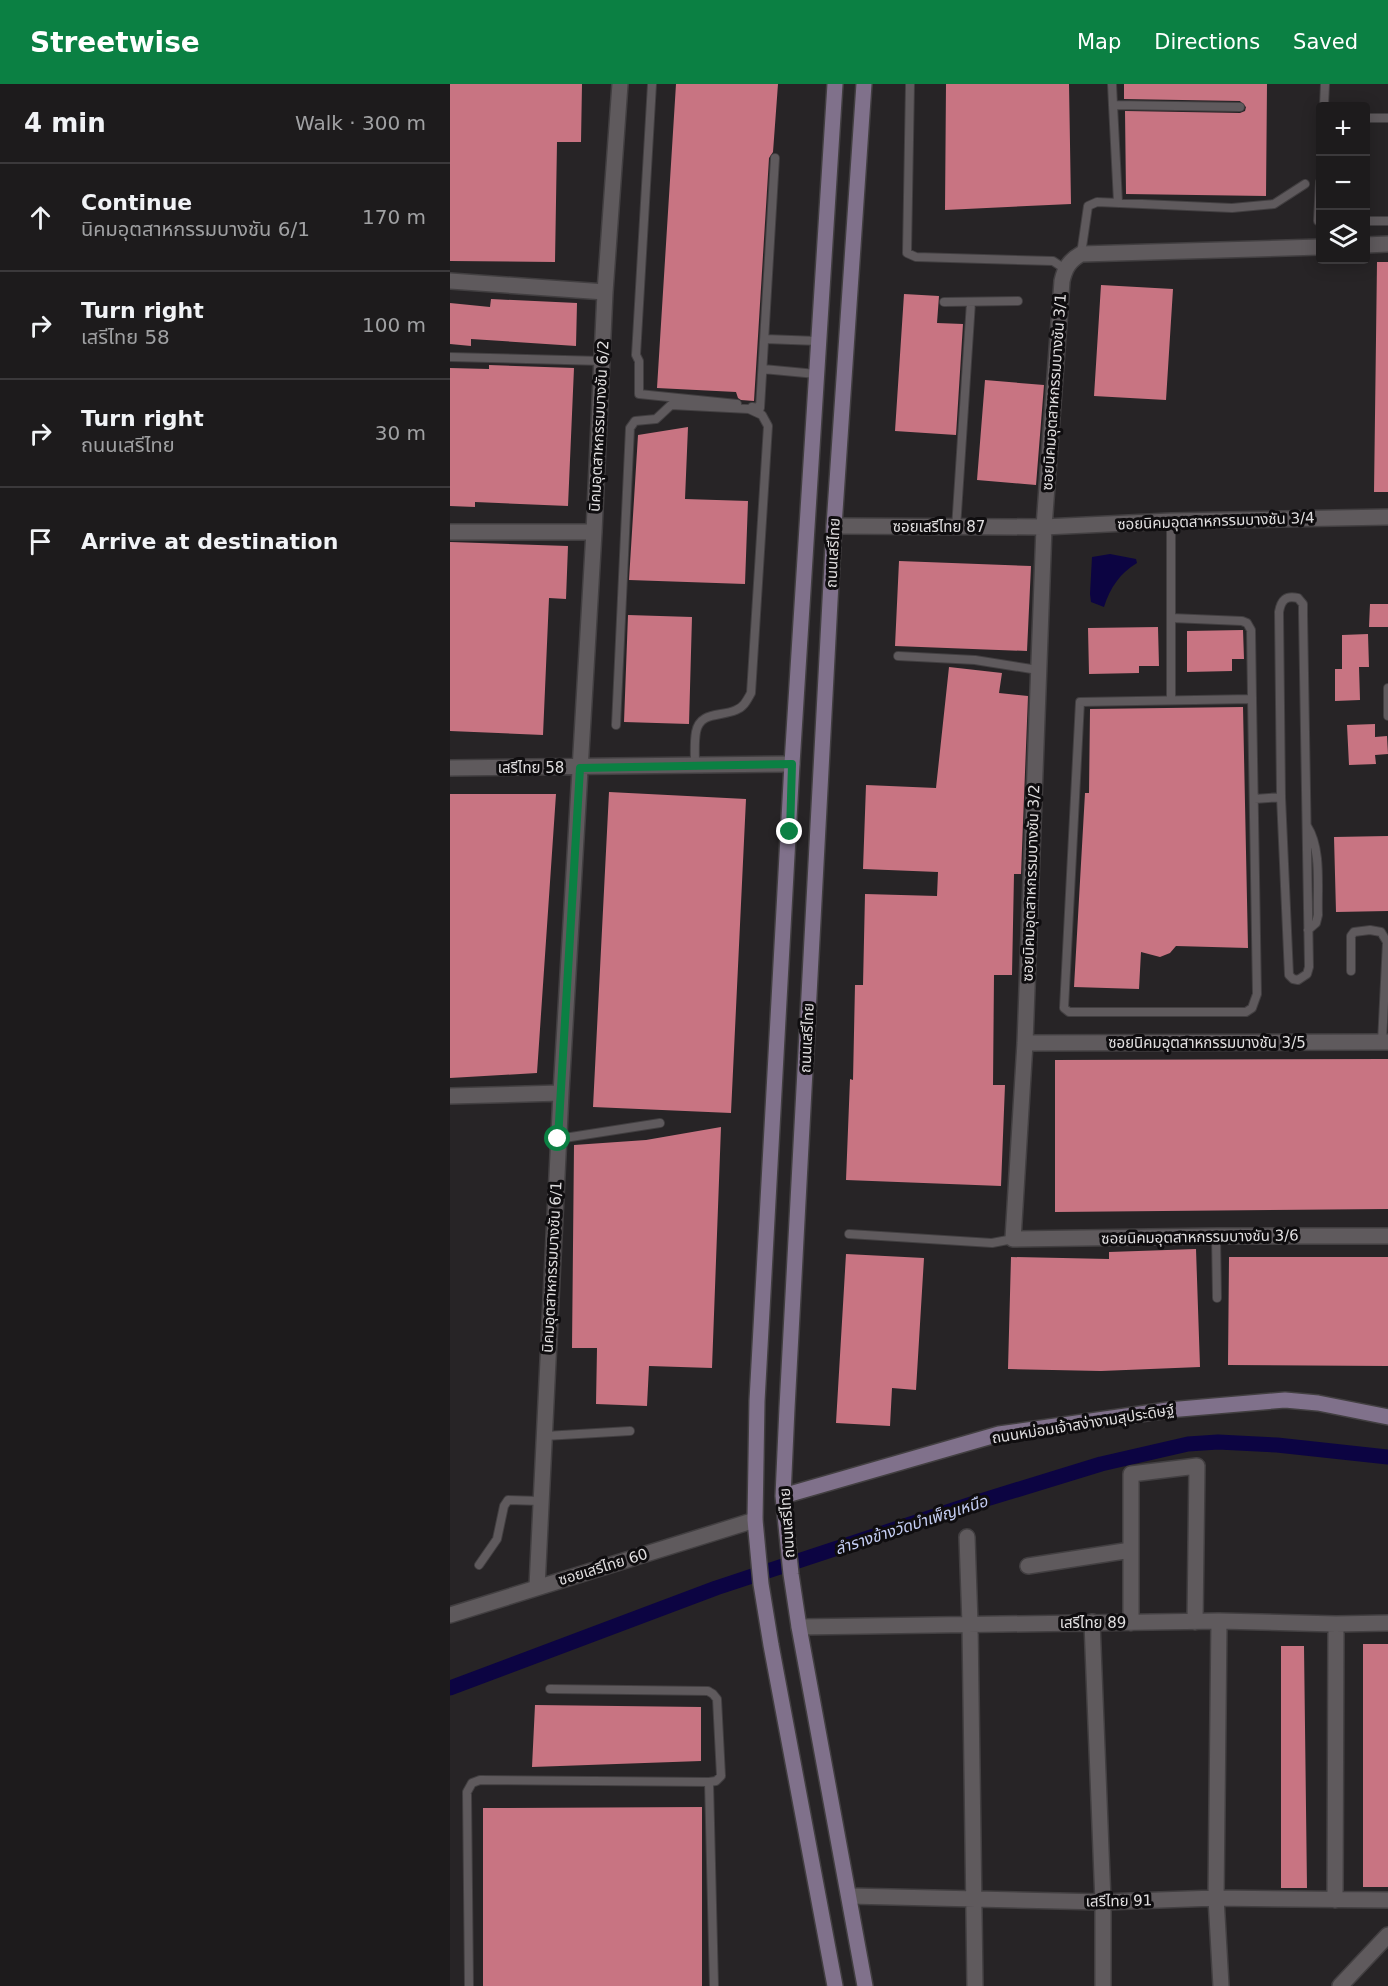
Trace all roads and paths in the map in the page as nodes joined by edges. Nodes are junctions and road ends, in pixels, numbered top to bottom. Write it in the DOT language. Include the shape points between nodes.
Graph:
graph roads {
  1 [pos="620,84"];
  2 [pos="652,84"];
  3 [pos="835,84"];
  4 [pos="864,84"];
  5 [pos="910,84"];
  6 [pos="1112,84"];
  7 [pos="1324,84"];
  8 [pos="1324,102"];
  9 [pos="1113,105"];
  10 [pos="1240,107"];
  11 [pos="1370,118"];
  12 [pos="1388,118"];
  13 [pos="775,158"];
  14 [pos="1305,184"];
  15 [pos="1118,202"];
  16 [pos="1370,221"];
  17 [pos="1388,221"];
  18 [pos="1388,244"];
  19 [pos="1370,245"];
  20 [pos="1316,247"];
  21 [pos="1073,261"];
  22 [pos="450,280"];
  23 [pos="605,292"];
  24 [pos="1018,301"];
  25 [pos="944,302"];
  26 [pos="971,302"];
  27 [pos="765,339"];
  28 [pos="818,341"];
  29 [pos="450,357"];
  30 [pos="602,361"];
  31 [pos="763,369"];
  32 [pos="816,374"];
  33 [pos="1388,517"];
  34 [pos="1171,521"];
  35 [pos="834,526"];
  36 [pos="808,527"];
  37 [pos="1044,527"];
  38 [pos="956,528"];
  39 [pos="450,532"];
  40 [pos="594,532"];
  41 [pos="1171,618"];
  42 [pos="898,656"];
  43 [pos="1038,670"];
  44 [pos="1388,688"];
  45 [pos="1252,699"];
  46 [pos="1171,700"];
  47 [pos="1388,717"];
  48 [pos="616,725"];
  49 [pos="792,764"];
  50 [pos="694,766"];
  51 [pos="450,768"];
  52 [pos="580,768"];
  53 [pos="1281,797"];
  54 [pos="1254,799"];
  55 [pos="1351,971"];
  56 [pos="1385,1042"];
  57 [pos="1025,1043"];
  58 [pos="561,1093"];
  59 [pos="450,1096"];
  60 [pos="660,1124"];
  61 [pos="558,1139"];
  62 [pos="849,1234"];
  63 [pos="1216,1236"];
  64 [pos="1388,1236"];
  65 [pos="1013,1239"];
  66 [pos="1216,1298"];
  67 [pos="1388,1417"];
  68 [pos="630,1431"];
  69 [pos="545,1436"];
  70 [pos="783,1496"];
  71 [pos="541,1501"];
  72 [pos="755,1520"];
  73 [pos="966,1537"];
  74 [pos="1131,1550"];
  75 [pos="479,1565"];
  76 [pos="1028,1566"];
  77 [pos="537,1587"];
  78 [pos="450,1615"];
  79 [pos="1219,1621"];
  80 [pos="1092,1622"];
  81 [pos="1195,1622"];
  82 [pos="1131,1623"];
  83 [pos="1388,1623"];
  84 [pos="970,1624"];
  85 [pos="1336,1624"];
  86 [pos="799,1627"];
  87 [pos="550,1689"];
  88 [pos="709,1782"];
  89 [pos="850,1896"];
  90 [pos="1216,1898"];
  91 [pos="974,1899"];
  92 [pos="1335,1900"];
  93 [pos="1388,1900"];
  94 [pos="1103,1902"];
  95 [pos="1388,1935"];
  96 [pos="469,1986"];
  97 [pos="714,1986"];
  98 [pos="835,1986"];
  99 [pos="865,1986"];
  100 [pos="975,1986"];
  101 [pos="1103,1986"];
  102 [pos="1221,1986"];
  103 [pos="1340,1986"];
  1 -- 23 [label="street, นิคมอุตสาหกรรมบางชัน 6/2"];
  2 -- 31 [label="lane" via="636,354 639,394 760,408"];
  3 -- 28 [label="main road, ถนนเสรีไทย"];
  4 -- 35 [label="main road, ถนนเสรีไทย"];
  5 -- 21 [label="lane" via="907,253 916,257"];
  6 -- 9 [label="lane"];
  7 -- 8 [label="lane"];
  9 -- 10 [label="lane"];
  9 -- 15 [label="lane"];
  11 -- 12 [label="lane"];
  13 -- 27 [label="lane"];
  14 -- 15 [label="lane" via="1274,204 1232,208"];
  15 -- 21 [label="lane" via="1088,206"];
  16 -- 17 [label="lane"];
  18 -- 19 [label="street"];
  20 -- 21 [label="street"];
  21 -- 37 [label="street, ซอยนิคมอุตสาหกรรมบางชัน 3/1" via="1062,281"];
  22 -- 23 [label="street"];
  23 -- 30 [label="street, นิคมอุตสาหกรรมบางชัน 6/2"];
  24 -- 26 [label="lane"];
  25 -- 26 [label="lane"];
  26 -- 38 [label="lane"];
  27 -- 28 [label="lane"];
  27 -- 31 [label="lane"];
  28 -- 32 [label="main road, ถนนเสรีไทย"];
  29 -- 30 [label="lane"];
  30 -- 40 [label="street, นิคมอุตสาหกรรมบางชัน 6/2"];
  31 -- 32 [label="lane"];
  32 -- 36 [label="main road, ถนนเสรีไทย"];
  33 -- 34 [label="street, ซอยนิคมอุตสาหกรรมบางชัน 3/4"];
  34 -- 37 [label="street, ซอยนิคมอุตสาหกรรมบางชัน 3/4"];
  34 -- 41 [label="lane"];
  35 -- 36 [label="main road"];
  35 -- 38 [label="street, ซอยเสรีไทย 87"];
  35 -- 70 [label="main road, ถนนเสรีไทย"];
  36 -- 49 [label="main road, ถนนเสรีไทย"];
  37 -- 38 [label="street, ซอยเสรีไทย 87"];
  37 -- 43 [label="street, ซอยนิคมอุตสาหกรรมบางชัน 3/2"];
  39 -- 40 [label="street"];
  40 -- 52 [label="street, นิคมอุตสาหกรรมบางชัน 6/2"];
  41 -- 45 [label="lane" via="1247,623 1251,630"];
  41 -- 46 [label="lane"];
  42 -- 43 [label="lane" via="975,660"];
  43 -- 57 [label="street, ซอยนิคมอุตสาหกรรมบางชัน 3/2"];
  44 -- 47 [label="lane"];
  45 -- 46 [label="lane"];
  45 -- 54 [label="lane"];
  46 -- 54 [label="lane" via="1080,702 1064,1008 1074,1013 1246,1012 1252,1008 1257,994"];
  48 -- 50 [label="lane" via="630,428 635,421 656,419 671,405 749,409 762,415 768,426 751,693 735,711 703,720 696,729"];
  49 -- 50 [label="street, เสรีไทย 58"];
  49 -- 72 [label="main road, ถนนเสรีไทย" via="757,1401"];
  50 -- 52 [label="street, เสรีไทย 58"];
  51 -- 52 [label="street, เสรีไทย 58"];
  52 -- 58 [label="street, นิคมอุตสาหกรรมบางชัน 6/1"];
  53 -- 53 [label="lane" via="1289,975 1293,979 1307,974 1308,930 1318,915 1316,849 1307,825 1303,614 1299,598 1291,596 1280,604 1279,612"];
  53 -- 54 [label="lane"];
  55 -- 56 [label="lane" via="1354,932 1381,932 1387,942"];
  56 -- 57 [label="street, ซอยนิคมอุตสาหกรรมบางชัน 3/5"];
  57 -- 65 [label="street, ซอยนิคมอุตสาหกรรมบางชัน 3/2"];
  58 -- 59 [label="street"];
  58 -- 61 [label="street, นิคมอุตสาหกรรมบางชัน 6/1"];
  60 -- 61 [label="lane"];
  61 -- 69 [label="street, นิคมอุตสาหกรรมบางชัน 6/1"];
  62 -- 65 [label="lane" via="992,1243"];
  63 -- 64 [label="street, ซอยนิคมอุตสาหกรรมบางชัน 3/6"];
  63 -- 65 [label="street, ซอยนิคมอุตสาหกรรมบางชัน 3/6"];
  63 -- 66 [label="lane"];
  67 -- 70 [label="main road, ถนนหม่อมเจ้าสง่างามสุประดิษฐ์" via="1318,1402 1285,1400 1168,1410 999,1434"];
  68 -- 69 [label="lane"];
  69 -- 71 [label="street, นิคมอุตสาหกรรมบางชัน 6/1"];
  70 -- 86 [label="main road, ถนนเสรีไทย"];
  71 -- 75 [label="lane" via="508,1500 497,1539"];
  71 -- 77 [label="street, นิคมอุตสาหกรรมบางชัน 6/1"];
  72 -- 77 [label="street, ซอยเสรีไทย 60"];
  72 -- 98 [label="main road, ถนนเสรีไทย" via="761,1584"];
  73 -- 84 [label="street"];
  74 -- 76 [label="street"];
  74 -- 81 [label="street" via="1131,1474 1197,1466"];
  74 -- 82 [label="street"];
  77 -- 78 [label="street, ซอยเสรีไทย 60"];
  79 -- 81 [label="street, เสรีไทย 89"];
  79 -- 85 [label="street, เสรีไทย 89"];
  79 -- 90 [label="street"];
  80 -- 82 [label="street, เสรีไทย 89"];
  80 -- 84 [label="street, เสรีไทย 89"];
  80 -- 94 [label="street"];
  81 -- 82 [label="street, เสรีไทย 89"];
  83 -- 85 [label="street, เสรีไทย 89"];
  84 -- 86 [label="street, เสรีไทย 89"];
  84 -- 91 [label="street"];
  85 -- 92 [label="street"];
  86 -- 89 [label="main road, ถนนเสรีไทย"];
  87 -- 88 [label="lane" via="708,1691 717,1699 721,1776"];
  88 -- 96 [label="lane" via="472,1783 468,1792"];
  88 -- 97 [label="lane"];
  89 -- 91 [label="street, เสรีไทย 91"];
  89 -- 99 [label="main road, ถนนเสรีไทย"];
  90 -- 92 [label="street, เสรีไทย 91"];
  90 -- 94 [label="street, เสรีไทย 91"];
  90 -- 102 [label="street"];
  91 -- 94 [label="street, เสรีไทย 91"];
  91 -- 100 [label="street"];
  92 -- 93 [label="street, เสรีไทย 91"];
  94 -- 101 [label="street"];
  95 -- 103 [label="street"];
}
